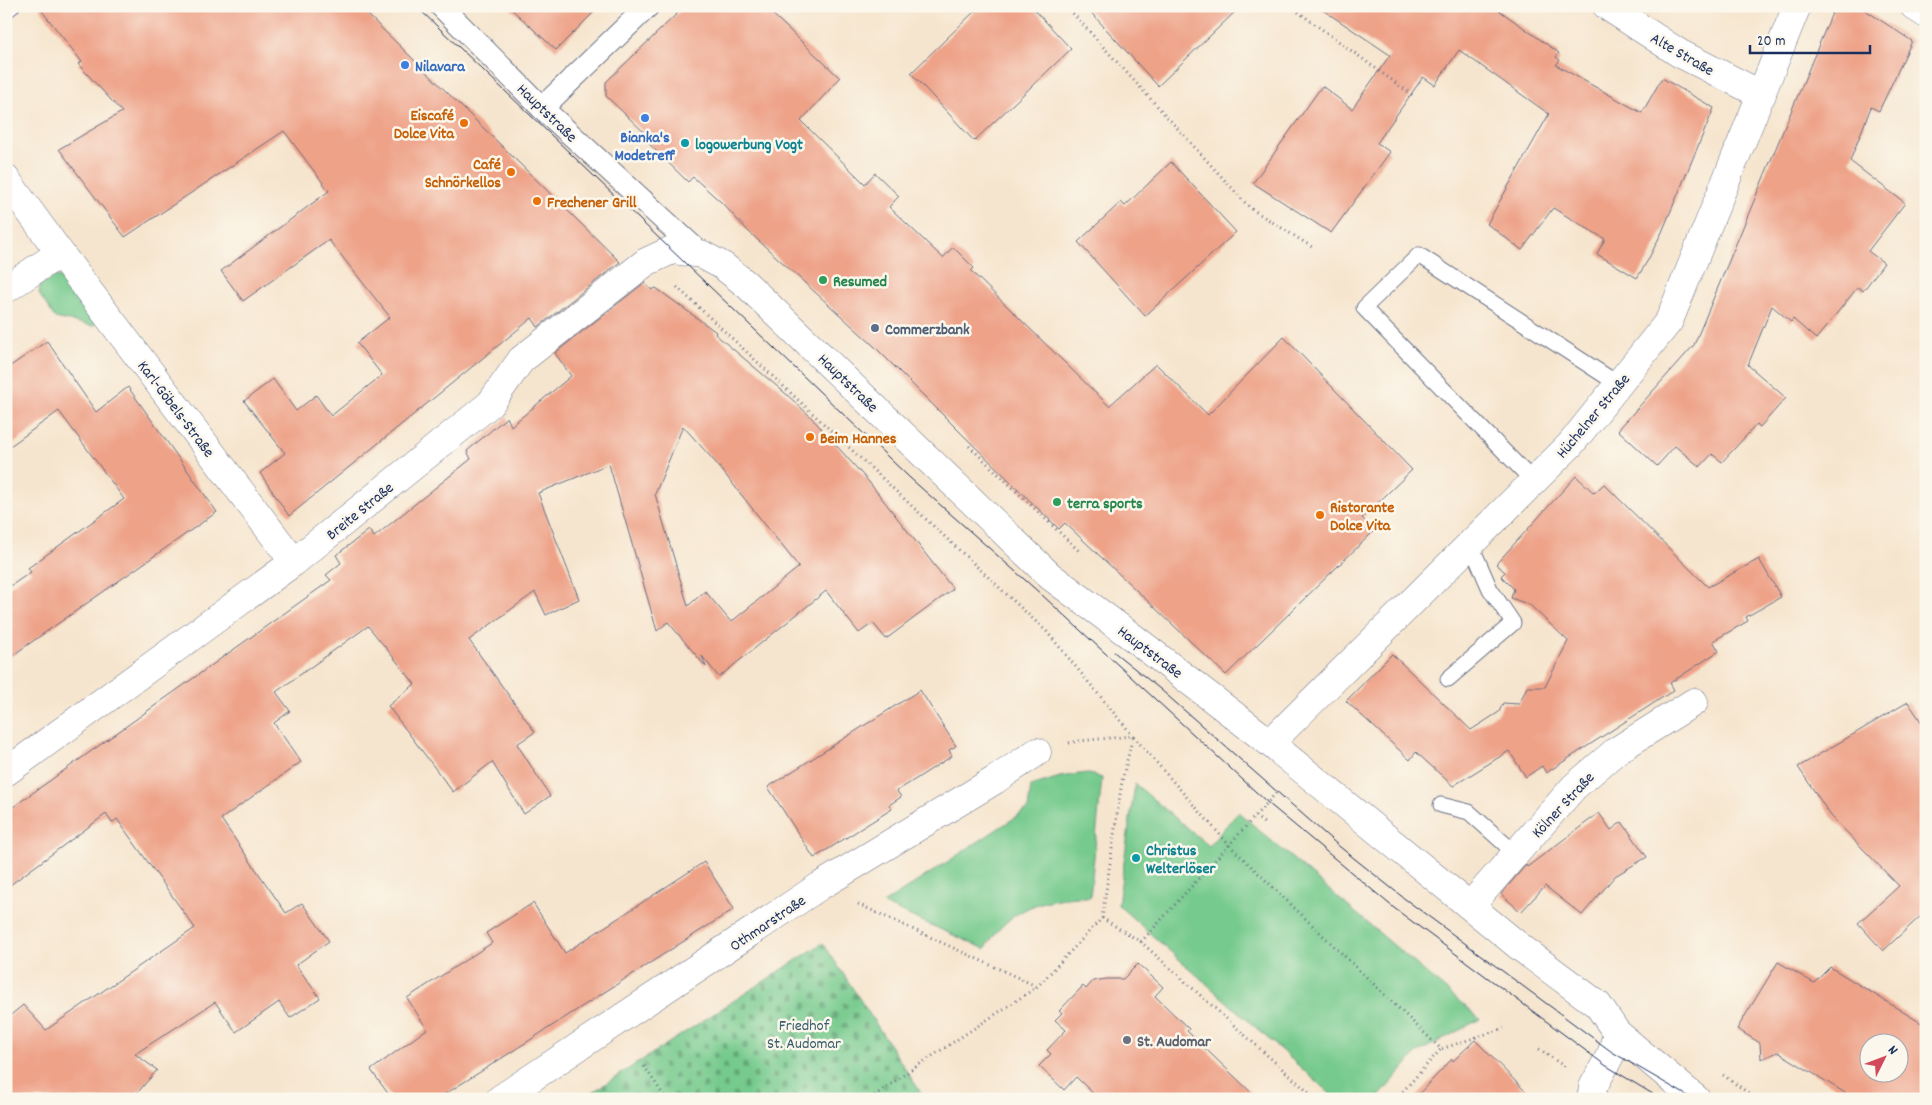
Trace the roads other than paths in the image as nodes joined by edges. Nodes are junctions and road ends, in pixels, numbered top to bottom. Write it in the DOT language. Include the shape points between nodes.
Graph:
graph roads {
  1 [pos="12,6"];
  2 [pos="442,6"];
  3 [pos="648,6"];
  4 [pos="1607,6"];
  5 [pos="1797,6"];
  6 [pos="1914,6"];
  7 [pos="6,11"];
  8 [pos="1926,14"];
  9 [pos="1762,95"];
  10 [pos="542,108"];
  11 [pos="6,179"];
  12 [pos="60,253"];
  13 [pos="701,254"];
  14 [pos="6,289"];
  15 [pos="1618,384"];
  16 [pos="1533,481"];
  17 [pos="1470,543"];
  18 [pos="294,562"];
  19 [pos="1448,679"];
  20 [pos="1694,702"];
  21 [pos="1270,743"];
  22 [pos="1037,752"];
  23 [pos="6,772"];
  24 [pos="1441,805"];
  25 [pos="1516,854"];
  26 [pos="1470,906"];
  27 [pos="1617,1033"];
  28 [pos="500,1099"];
  29 [pos="1591,1099"];
  30 [pos="1696,1099"];
  1 -- 7 [label="lane"];
  2 -- 10 [label="street, Hauptstraße"];
  3 -- 10 [label="street"];
  4 -- 9 [label="street, Alte Straße" via="1679,53"];
  5 -- 9 [label="street, Hüchelner Straße"];
  6 -- 8 [label="street"];
  9 -- 15 [label="street, Hüchelner Straße" via="1669,321"];
  10 -- 13 [label="street, Hauptstraße"];
  11 -- 12 [label="street, Karl-Göbels-Straße"];
  12 -- 14 [label="street"];
  12 -- 18 [label="street, Karl-Göbels-Straße"];
  13 -- 18 [label="street, Breite Straße" via="672,250 646,262 521,360 490,404"];
  13 -- 21 [label="street, Hauptstraße" via="746,284 1050,576"];
  15 -- 16 [label="street, Hüchelner Straße" via="1570,444"];
  15 -- 16 [label="lane" via="1419,255 1364,308"];
  16 -- 17 [label="street, Hüchelner Straße"];
  17 -- 19 [label="lane" via="1490,589 1513,623"];
  17 -- 21 [label="street, Hüchelner Straße"];
  18 -- 23 [label="street, Breite Straße"];
  20 -- 25 [label="street, Kölner Straße" via="1616,751 1574,787"];
  21 -- 26 [label="street"];
  22 -- 28 [label="street, Othmarstraße" via="820,886"];
  24 -- 25 [label="lane" via="1469,812"];
  25 -- 26 [label="street, Kölner Straße"];
  26 -- 27 [label="street" via="1598,1005"];
  27 -- 29 [label="street" via="1612,1052 1593,1087"];
  27 -- 30 [label="street"];
}
